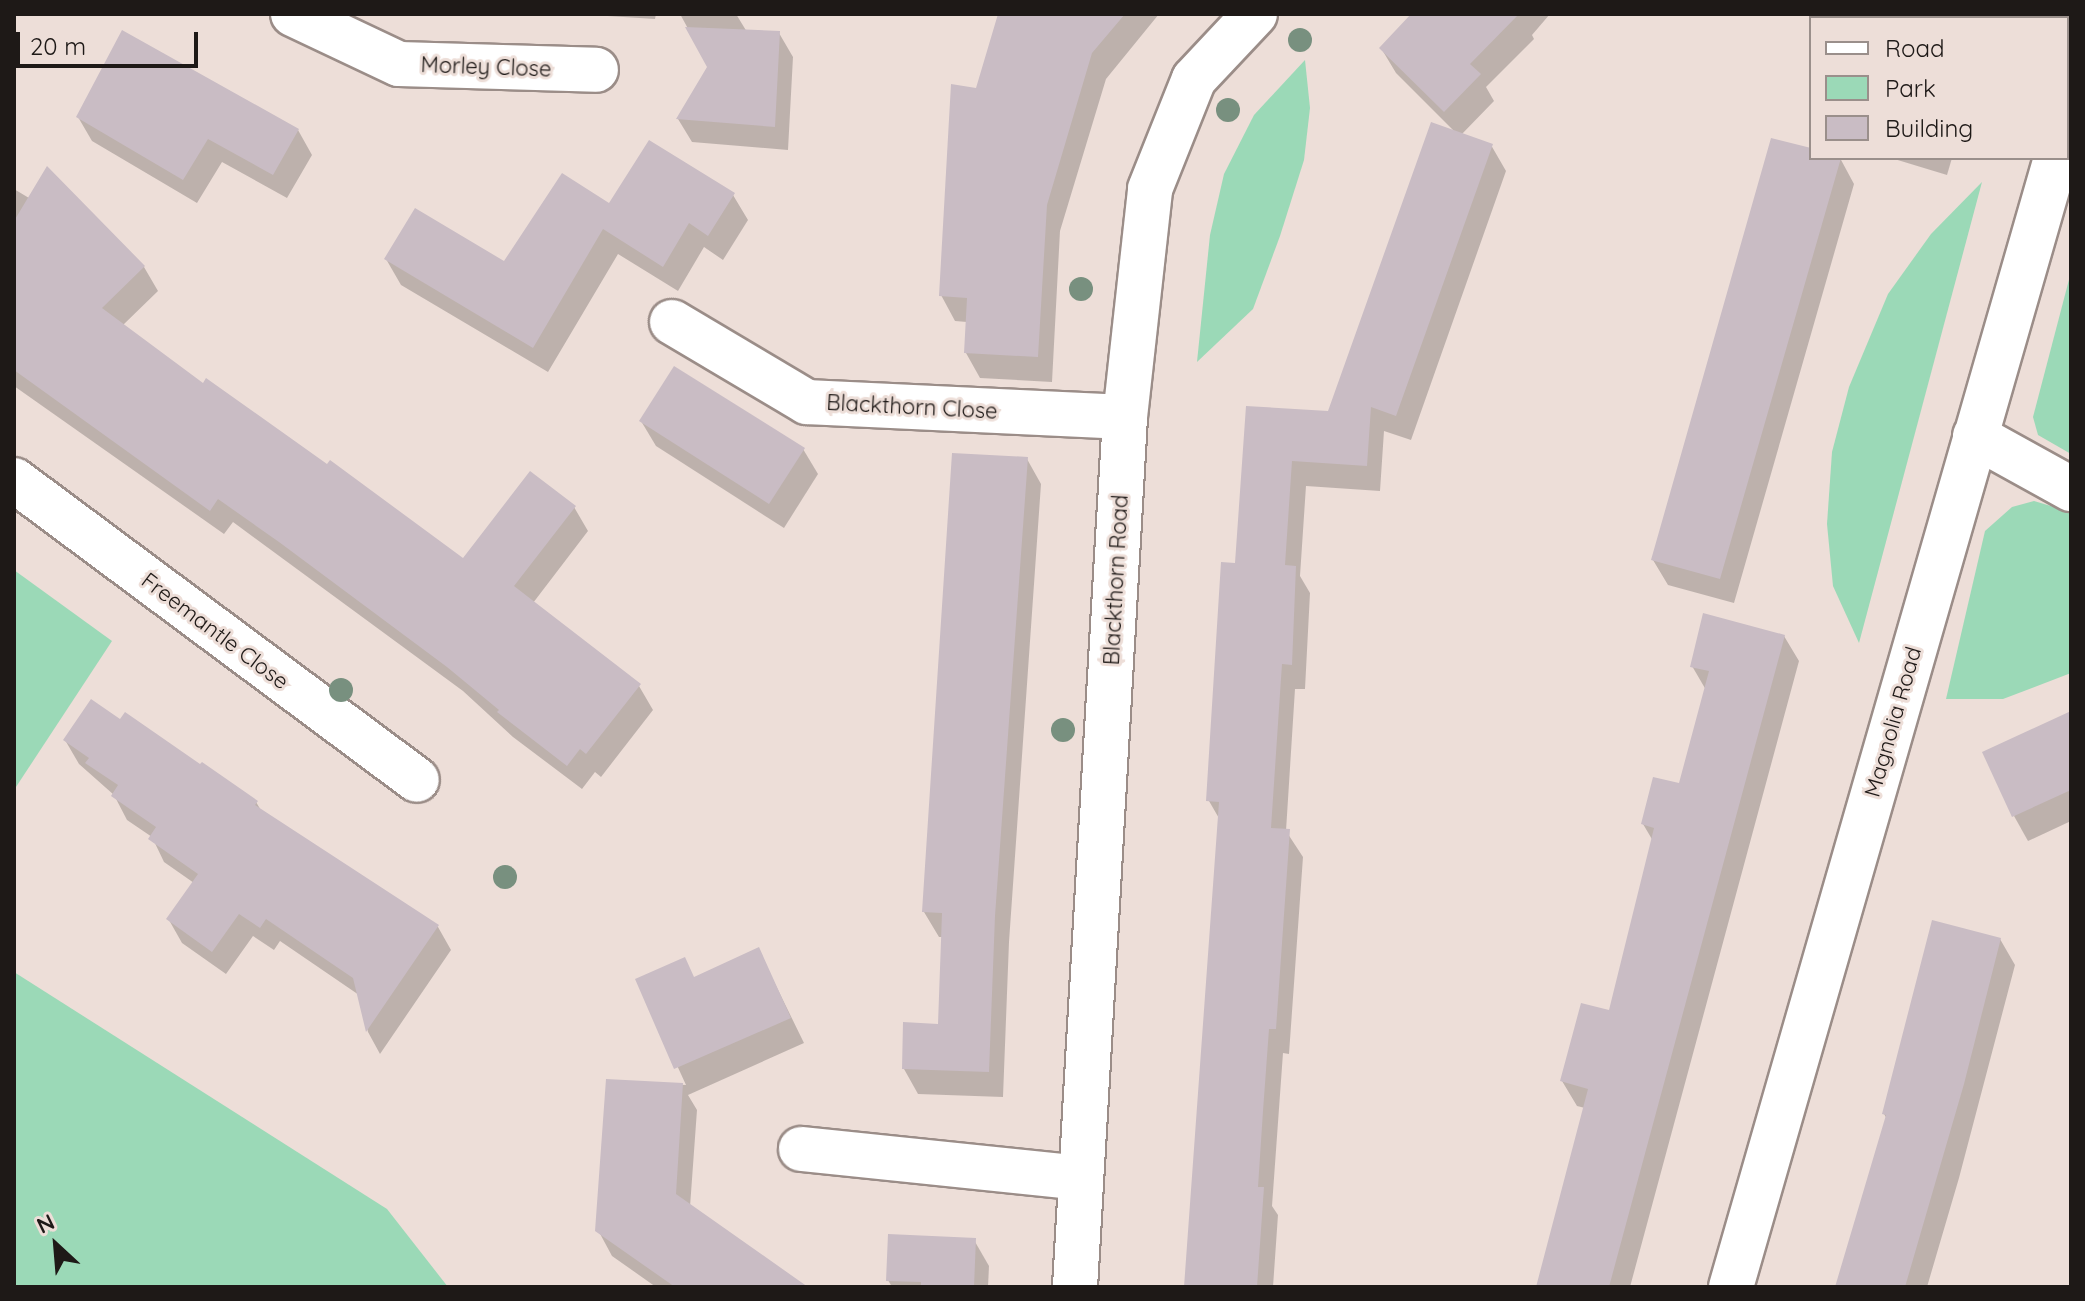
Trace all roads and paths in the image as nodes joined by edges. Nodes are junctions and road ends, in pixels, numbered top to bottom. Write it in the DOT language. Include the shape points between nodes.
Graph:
graph roads {
  1 [pos="293,14"];
  2 [pos="1255,14"];
  3 [pos="596,70"];
  4 [pos="2055,160"];
  5 [pos="672,322"];
  6 [pos="1125,417"];
  7 [pos="1975,436"];
  8 [pos="14,480"];
  9 [pos="2071,489"];
  10 [pos="417,780"];
  11 [pos="801,1149"];
  12 [pos="1081,1178"];
  13 [pos="1075,1287"];
  14 [pos="1731,1287"];
  1 -- 3 [label="street, Morley Close" via="399,64"];
  2 -- 6 [label="street, Blackthorn Road" via="1194,79 1150,189"];
  4 -- 7 [label="street, Magnolia Road"];
  5 -- 6 [label="street, Blackthorn Close" via="807,402"];
  6 -- 12 [label="street, Blackthorn Road"];
  7 -- 9 [label="street"];
  7 -- 14 [label="street, Magnolia Road"];
  8 -- 10 [label="street, Freemantle Close"];
  11 -- 12 [label="street"];
  12 -- 13 [label="street, Blackthorn Road"];
}
